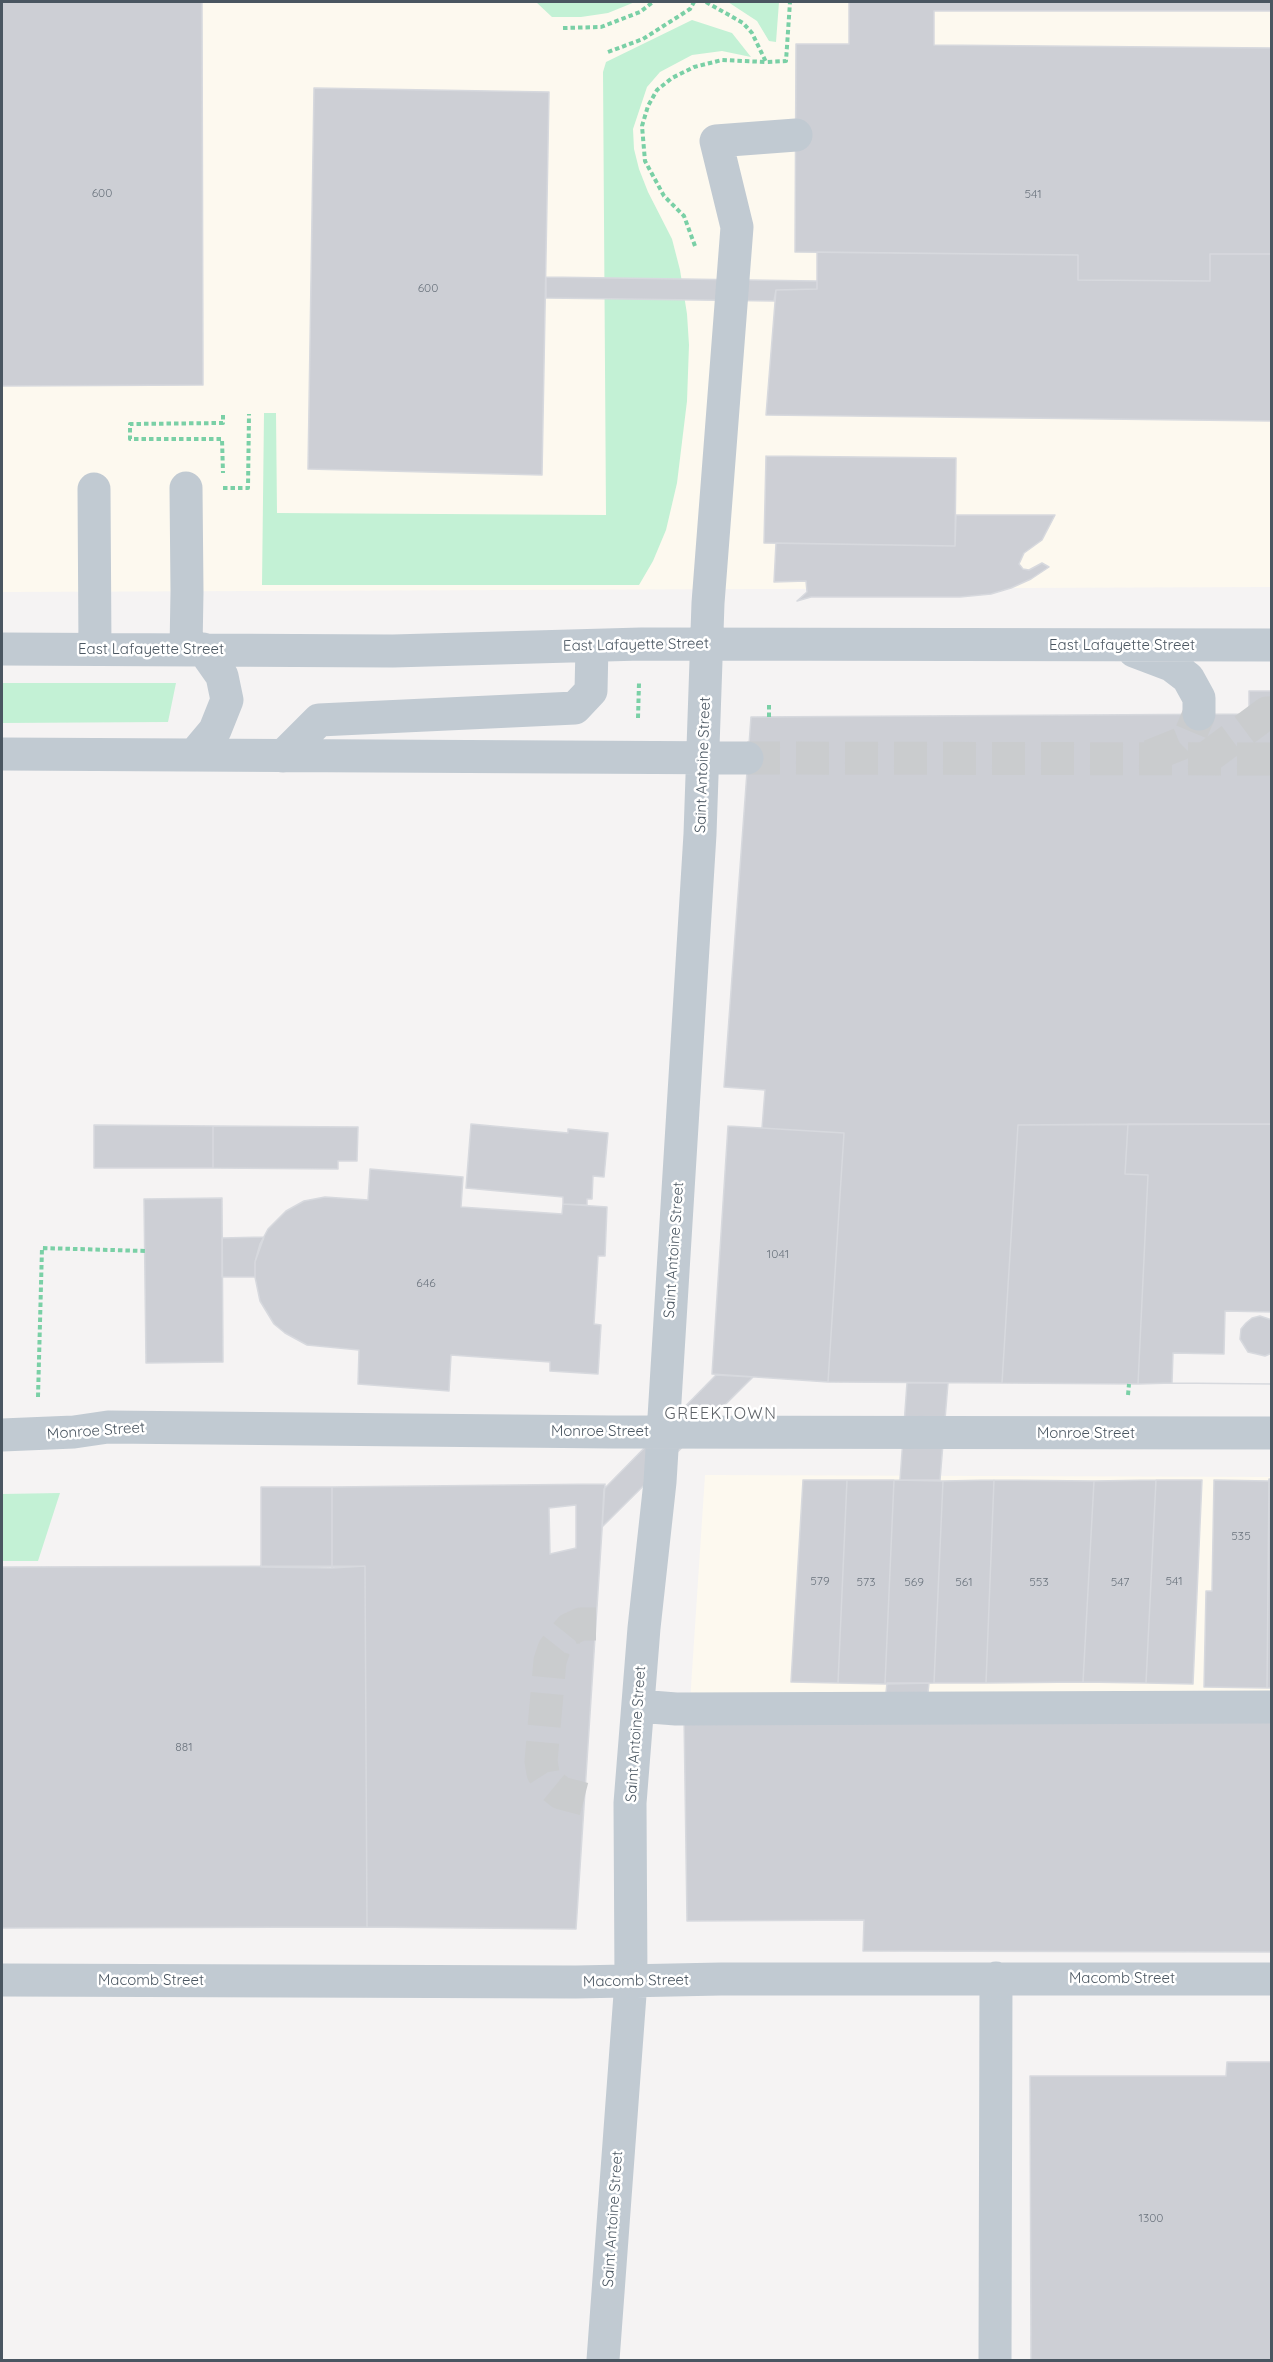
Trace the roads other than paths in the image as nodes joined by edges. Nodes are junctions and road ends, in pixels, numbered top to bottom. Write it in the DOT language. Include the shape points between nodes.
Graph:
graph roads {
  1 [pos="796,135"];
  2 [pos="186,488"];
  3 [pos="94,489"];
  4 [pos="706,644"];
  5 [pos="1272,645"];
  6 [pos="592,646"];
  7 [pos="1120,646"];
  8 [pos="194,649"];
  9 [pos="2,650"];
  10 [pos="95,650"];
  11 [pos="1199,714"];
  12 [pos="2,754"];
  13 [pos="194,755"];
  14 [pos="283,756"];
  15 [pos="747,758"];
  16 [pos="704,759"];
  17 [pos="663,1432"];
  18 [pos="1272,1433"];
  19 [pos="2,1435"];
  20 [pos="638,1706"];
  21 [pos="1272,1707"];
  22 [pos="996,1978"];
  23 [pos="1272,1979"];
  24 [pos="2,1980"];
  25 [pos="631,1981"];
  26 [pos="603,2361"];
  27 [pos="995,2361"];
  1 -- 4 [label="street, Saint Antoine Street" via="716,141 737,227"];
  2 -- 8 [label="street" via="188,592"];
  3 -- 10 [label="street"];
  4 -- 6 [label="street, East Lafayette Street"];
  4 -- 7 [label="street, East Lafayette Street"];
  4 -- 16 [label="street, Saint Antoine Street"];
  5 -- 7 [label="street, East Lafayette Street"];
  6 -- 8 [label="street, East Lafayette Street" via="393,651"];
  6 -- 14 [label="street" via="591,691 575,708 319,720"];
  7 -- 11 [label="street" via="1171,665 1188,678 1199,698"];
  8 -- 10 [label="street, East Lafayette Street"];
  8 -- 13 [label="street" via="222,676 227,700 215,730"];
  9 -- 10 [label="street, East Lafayette Street"];
  12 -- 13 [label="street"];
  13 -- 14 [label="street"];
  14 -- 16 [label="street"];
  15 -- 16 [label="street"];
  16 -- 17 [label="street, Saint Antoine Street"];
  17 -- 18 [label="street, Monroe Street"];
  17 -- 19 [label="street, Monroe Street" via="108,1427"];
  17 -- 20 [label="street, Saint Antoine Street"];
  20 -- 21 [label="street"];
  20 -- 25 [label="street, Saint Antoine Street" via="630,1803"];
  22 -- 23 [label="street, Macomb Street"];
  22 -- 25 [label="street, Macomb Street"];
  22 -- 27 [label="street"];
  24 -- 25 [label="street, Macomb Street"];
  25 -- 26 [label="street, Saint Antoine Street"];
}
